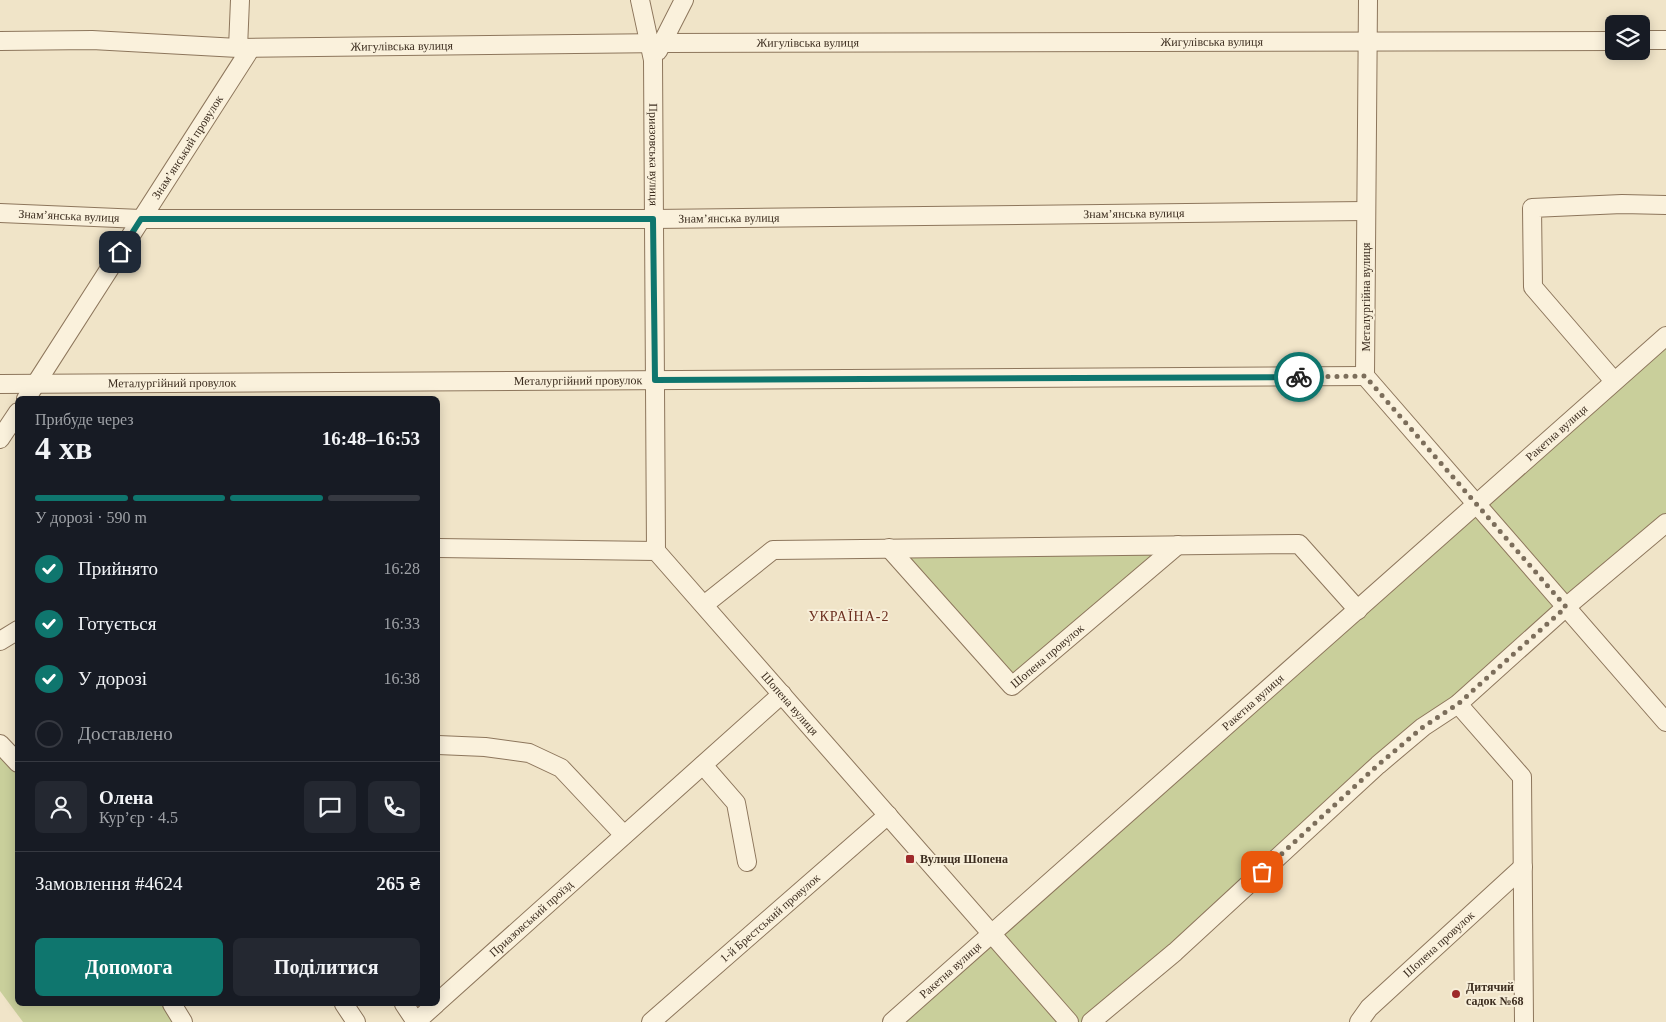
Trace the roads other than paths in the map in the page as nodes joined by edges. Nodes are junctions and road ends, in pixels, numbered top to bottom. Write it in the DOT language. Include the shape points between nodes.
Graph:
graph roads {
  1 [pos="240,0"];
  2 [pos="640,0"];
  3 [pos="684,0"];
  4 [pos="1368,0"];
  5 [pos="674,18"];
  6 [pos="1605,40"];
  7 [pos="1650,40"];
  8 [pos="1666,40"];
  9 [pos="0,41"];
  10 [pos="1367,41"];
  11 [pos="244,48"];
  12 [pos="654,49"];
  13 [pos="1666,205"];
  14 [pos="1366,211"];
  15 [pos="0,213"];
  16 [pos="141,219"];
  17 [pos="653,219"];
  18 [pos="1666,336"];
  19 [pos="1365,376"];
  20 [pos="655,380"];
  21 [pos="1614,381"];
  22 [pos="0,384"];
  23 [pos="36,384"];
  24 [pos="28,396"];
  25 [pos="15,416"];
  26 [pos="0,439"];
  27 [pos="1476,504"];
  28 [pos="1666,523"];
  29 [pos="1178,545"];
  30 [pos="440,548"];
  31 [pos="890,548"];
  32 [pos="656,551"];
  33 [pos="704,605"];
  34 [pos="1566,607"];
  35 [pos="1358,610"];
  36 [pos="15,632"];
  37 [pos="0,641"];
  38 [pos="782,694"];
  39 [pos="1458,704"];
  40 [pos="1666,722"];
  41 [pos="0,744"];
  42 [pos="440,745"];
  43 [pos="15,761"];
  44 [pos="703,765"];
  45 [pos="888,815"];
  46 [pos="624,835"];
  47 [pos="747,862"];
  48 [pos="1523,867"];
  49 [pos="992,934"];
  50 [pos="440,1000"];
  51 [pos="173,1006"];
  52 [pos="345,1006"];
  53 [pos="405,1006"];
  54 [pos="434,1006"];
  55 [pos="183,1022"];
  56 [pos="356,1022"];
  57 [pos="416,1022"];
  58 [pos="651,1022"];
  59 [pos="892,1022"];
  60 [pos="1069,1022"];
  61 [pos="1091,1022"];
  62 [pos="1359,1022"];
  63 [pos="1524,1022"];
  1 -- 11 [label="street"];
  2 -- 5 [label="street" via="652,12"];
  2 -- 12 [label="street"];
  3 -- 5 [label="street"];
  4 -- 10 [label="street, Металургійна вулиця"];
  5 -- 12 [label="street"];
  6 -- 10 [label="street, Жигулівська вулиця"];
  7 -- 8 [label="street"];
  9 -- 11 [label="street, Жигулівська вулиця" via="92,40"];
  10 -- 12 [label="street, Жигулівська вулиця"];
  10 -- 14 [label="street, Металургійна вулиця"];
  11 -- 12 [label="street, Жигулівська вулиця"];
  11 -- 16 [label="street, Знам’янський провулок"];
  12 -- 17 [label="street, Приазовська вулиця"];
  13 -- 21 [label="street" via="1532,208 1533,287"];
  14 -- 17 [label="street, Знам’янська вулиця"];
  14 -- 19 [label="street, Металургійна вулиця"];
  15 -- 16 [label="street, Знам’янська вулиця"];
  16 -- 17 [label="street, Знам’янська вулиця"];
  16 -- 23 [label="street, Знам’янський провулок"];
  17 -- 20 [label="street, Приазовська вулиця"];
  18 -- 21 [label="street, Ракетна вулиця"];
  19 -- 20 [label="street, Металургійний провулок"];
  19 -- 27 [label="street"];
  20 -- 23 [label="street, Металургійний провулок"];
  20 -- 32 [label="street, Приазовська вулиця"];
  21 -- 27 [label="street, Ракетна вулиця"];
  22 -- 23 [label="street, Металургійний провулок"];
  23 -- 24 [label="street, Знам’янський провулок"];
  25 -- 26 [label="street"];
  27 -- 34 [label="street"];
  27 -- 35 [label="street, Ракетна вулиця"];
  28 -- 34 [label="street"];
  29 -- 31 [label="street"];
  29 -- 31 [label="street, Шопена провулок" via="1012,686"];
  29 -- 35 [label="street" via="1298,544"];
  30 -- 32 [label="street"];
  31 -- 33 [label="street" via="773,550"];
  32 -- 33 [label="street, Шопена вулиця"];
  33 -- 38 [label="street, Шопена вулиця"];
  34 -- 39 [label="street"];
  34 -- 40 [label="street"];
  35 -- 49 [label="street, Ракетна вулиця"];
  36 -- 37 [label="street"];
  38 -- 44 [label="street, Приазовський проїзд"];
  38 -- 45 [label="street, Шопена вулиця"];
  39 -- 48 [label="street" via="1522,777"];
  39 -- 61 [label="street" via="1423,727 1378,765 1175,952"];
  41 -- 43 [label="street"];
  42 -- 46 [label="street" via="529,753 561,768"];
  44 -- 46 [label="street, Приазовський проїзд"];
  44 -- 47 [label="street" via="736,803"];
  45 -- 49 [label="street, Шопена вулиця"];
  45 -- 58 [label="street, 1-й Брестський провулок"];
  46 -- 50 [label="street, Приазовський проїзд"];
  48 -- 62 [label="street, Шопена провулок" via="1369,1008"];
  48 -- 63 [label="street"];
  49 -- 59 [label="street, Ракетна вулиця"];
  49 -- 60 [label="street, Шопена вулиця"];
  51 -- 55 [label="street"];
  52 -- 56 [label="street"];
  53 -- 57 [label="street"];
  54 -- 57 [label="street, Приазовський проїзд"];
}
